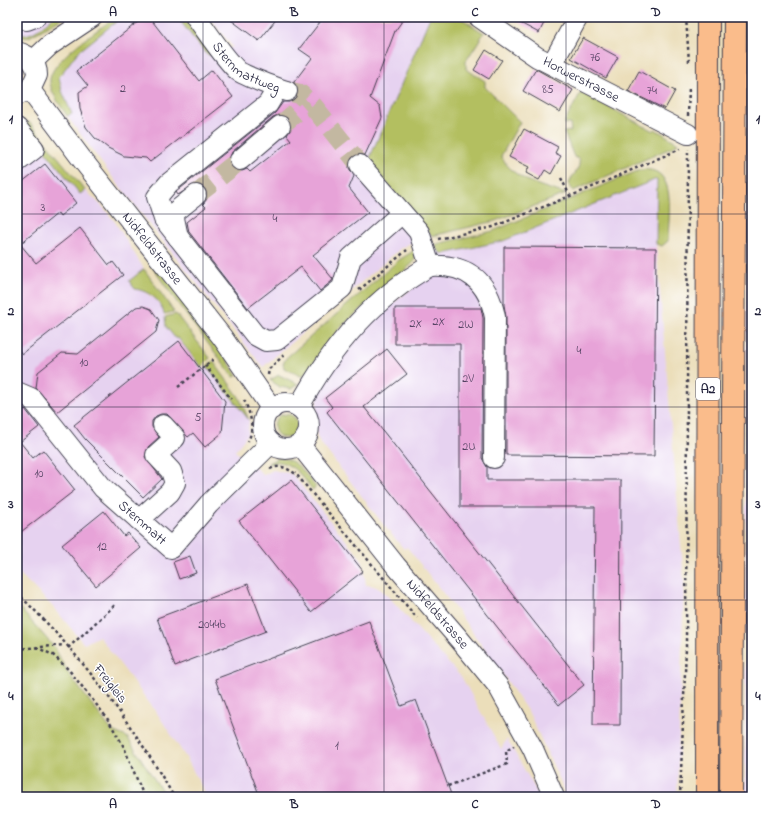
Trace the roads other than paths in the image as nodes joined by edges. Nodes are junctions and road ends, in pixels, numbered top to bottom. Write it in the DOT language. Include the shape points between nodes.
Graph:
graph roads {
  1 [pos="20,17"];
  2 [pos="35,17"];
  3 [pos="92,17"];
  4 [pos="196,17"];
  5 [pos="479,17"];
  6 [pos="578,17"];
  7 [pos="708,17"];
  8 [pos="735,17"];
  9 [pos="25,56"];
  10 [pos="552,64"];
  11 [pos="24,92"];
  12 [pos="280,126"];
  13 [pos="17,128"];
  14 [pos="688,134"];
  15 [pos="240,160"];
  16 [pos="17,162"];
  17 [pos="360,165"];
  18 [pos="196,195"];
  19 [pos="402,214"];
  20 [pos="178,237"];
  21 [pos="430,266"];
  22 [pos="17,392"];
  23 [pos="299,407"];
  24 [pos="272,409"];
  25 [pos="163,425"];
  26 [pos="271,443"];
  27 [pos="300,445"];
  28 [pos="494,458"];
  29 [pos="139,520"];
  30 [pos="554,797"];
  31 [pos="707,797"];
  32 [pos="731,797"];
  1 -- 2 [label="street" via="27,20"];
  3 -- 9 [label="street" via="50,45"];
  4 -- 20 [label="street, Sternmattweg" via="239,72 282,90 169,183 157,197 164,219"];
  5 -- 10 [label="street, Horwerstrasse" via="514,42"];
  6 -- 10 [label="street"];
  7 -- 31 [label="highway, A2"];
  8 -- 32 [label="highway, A2"];
  9 -- 11 [label="street" via="37,75"];
  10 -- 14 [label="street, Horwerstrasse"];
  11 -- 24 [label="street, Nidfeldstrasse" via="84,162 222,337"];
  12 -- 15 [label="street"];
  13 -- 16 [label="street" via="34,149"];
  17 -- 19 [label="street"];
  18 -- 20 [label="street" via="175,212"];
  19 -- 20 [label="street" via="351,258 342,288 277,340 266,341 255,335"];
  19 -- 21 [label="street" via="419,232"];
  21 -- 23 [label="street" via="409,278 346,335 318,372"];
  21 -- 28 [label="street" via="443,265 466,271 486,290 492,305 495,317"];
  22 -- 29 [label="street, Sternmatt" via="32,398 103,488"];
  23 -- 24 [label="street" via="285,404"];
  23 -- 27 [label="street" via="309,423 307,435"];
  24 -- 26 [label="street" via="267,413 263,426"];
  25 -- 29 [label="street" via="175,438 156,455 171,471 175,483 170,492"];
  26 -- 27 [label="street" via="276,447 288,449"];
  26 -- 29 [label="street, Sternmatt" via="170,548"];
  27 -- 30 [label="street, Nidfeldstrasse" via="396,566 498,686 533,749"];
}
